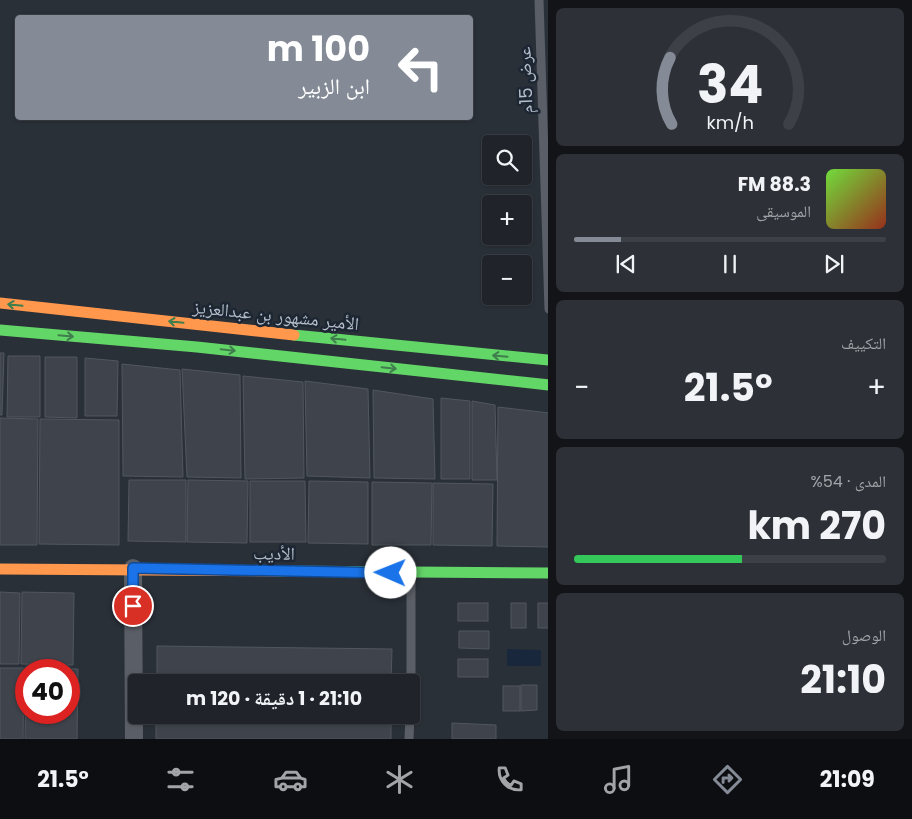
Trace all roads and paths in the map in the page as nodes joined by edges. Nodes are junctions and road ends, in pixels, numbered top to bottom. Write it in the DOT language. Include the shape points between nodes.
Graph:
graph roads {
  1 [pos="539,0"];
  2 [pos="544,19"];
  3 [pos="547,193"];
  4 [pos="0,303"];
  5 [pos="548,309"];
  6 [pos="0,330"];
  7 [pos="548,360"];
  8 [pos="548,385"];
  9 [pos="133,568"];
  10 [pos="0,569"];
  11 [pos="548,573"];
  12 [pos="411,574"];
  13 [pos="410,674"];
  14 [pos="410,724"];
  15 [pos="134,739"];
  16 [pos="409,739"];
  1 -- 2 [label="lane, عرض 15م"];
  2 -- 3 [label="lane, عرض 15م"];
  3 -- 5 [label="lane, عرض 15م"];
  7 -- 4 [label="street, الأمير مشهور بن عبدالعزيز, one-way"];
  6 -- 8 [label="street, one-way" via="197,347"];
  9 -- 10 [label="street, الأديب"];
  9 -- 12 [label="street, الأديب"];
  9 -- 15 [label="street"];
  11 -- 12 [label="street, الأديب"];
  12 -- 13 [label="lane"];
  14 -- 16 [label="lane"];
}
